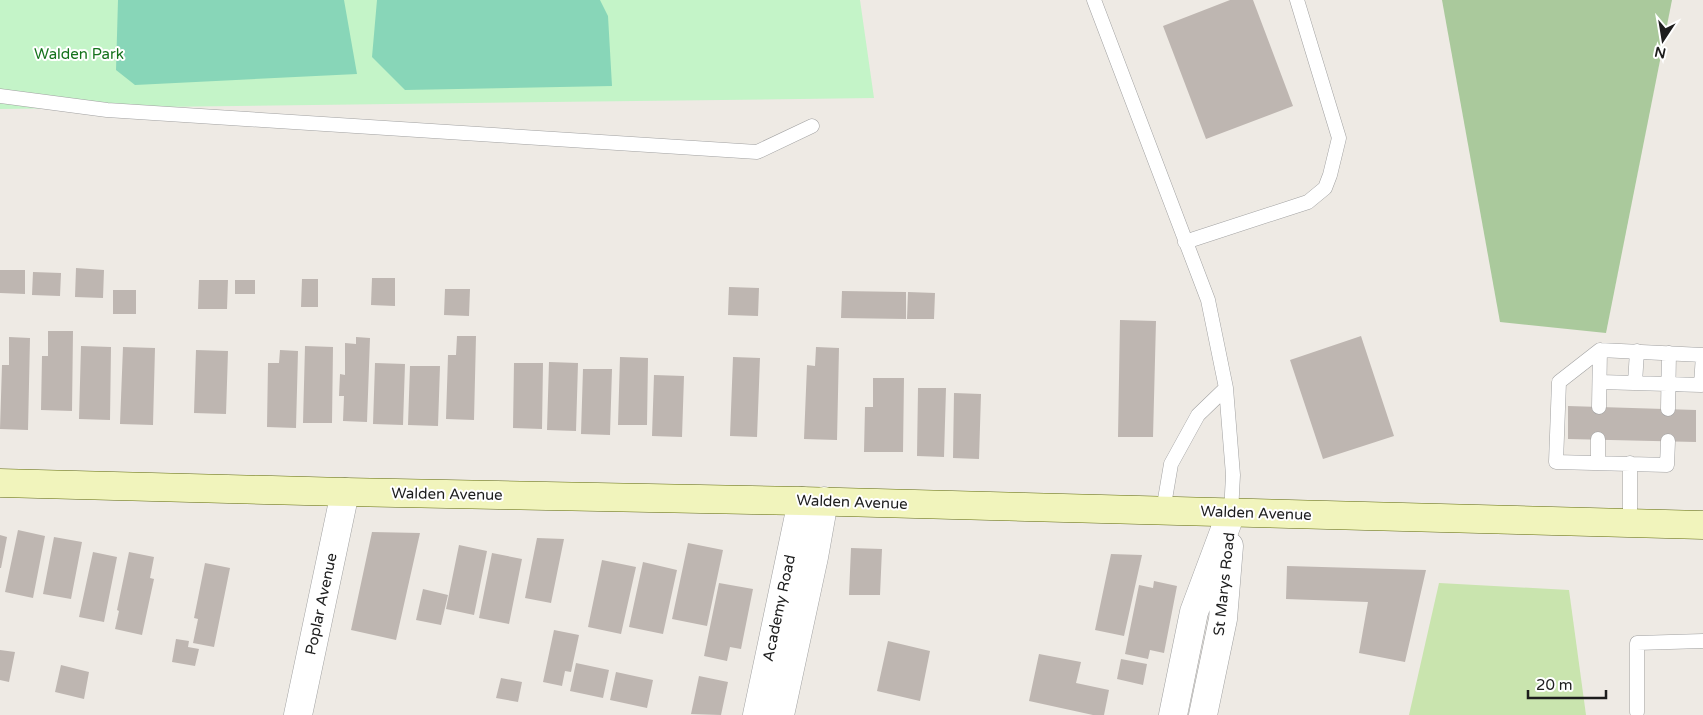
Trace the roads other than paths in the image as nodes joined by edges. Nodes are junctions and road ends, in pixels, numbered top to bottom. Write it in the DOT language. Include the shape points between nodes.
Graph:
graph roads {
  1 [pos="1094,0"];
  2 [pos="1297,0"];
  3 [pos="0,96"];
  4 [pos="812,126"];
  5 [pos="1185,242"];
  6 [pos="1600,350"];
  7 [pos="1637,351"];
  8 [pos="1669,353"];
  9 [pos="1703,355"];
  10 [pos="1600,382"];
  11 [pos="1636,383"];
  12 [pos="1669,385"];
  13 [pos="1226,388"];
  14 [pos="1599,407"];
  15 [pos="1668,409"];
  16 [pos="1598,440"];
  17 [pos="1668,441"];
  18 [pos="1598,462"];
  19 [pos="1630,463"];
  20 [pos="0,483"];
  21 [pos="345,492"];
  22 [pos="813,501"];
  23 [pos="1163,511"];
  24 [pos="1231,513"];
  25 [pos="1630,523"];
  26 [pos="1703,523"];
  27 [pos="1703,641"];
  28 [pos="1637,712"];
  29 [pos="298,715"];
  30 [pos="757,715"];
  31 [pos="780,715"];
  32 [pos="1173,715"];
  33 [pos="1203,715"];
  1 -- 5 [label="lane"];
  2 -- 5 [label="lane" via="1339,138 1325,188 1308,202"];
  3 -- 4 [label="lane" via="107,110 757,152"];
  5 -- 13 [label="lane" via="1208,300"];
  6 -- 7 [label="lane"];
  6 -- 10 [label="lane"];
  6 -- 18 [label="lane" via="1559,382 1556,462"];
  7 -- 8 [label="lane"];
  7 -- 11 [label="lane"];
  8 -- 9 [label="lane"];
  8 -- 12 [label="lane"];
  9 -- 12 [label="lane" via="1701,385"];
  10 -- 11 [label="lane"];
  10 -- 14 [label="lane"];
  11 -- 12 [label="lane"];
  12 -- 15 [label="lane"];
  13 -- 23 [label="lane" via="1198,414 1171,464"];
  13 -- 24 [label="lane" via="1233,475"];
  16 -- 18 [label="lane"];
  17 -- 19 [label="lane" via="1668,465"];
  18 -- 19 [label="lane"];
  19 -- 25 [label="lane"];
  20 -- 21 [label="main road, Walden Avenue"];
  21 -- 22 [label="main road, Walden Avenue"];
  21 -- 29 [label="street, Poplar Avenue"];
  22 -- 23 [label="main road, Walden Avenue"];
  22 -- 30 [label="street, Academy Road"];
  22 -- 31 [label="street, Academy Road" via="814,557"];
  23 -- 24 [label="main road, Walden Avenue"];
  24 -- 25 [label="main road, Walden Avenue"];
  24 -- 32 [label="street, St Marys Road" via="1194,612"];
  24 -- 33 [label="street, St Marys Road" via="1223,619"];
  25 -- 26 [label="main road, Walden Avenue"];
  27 -- 28 [label="lane" via="1637,643"];
}
